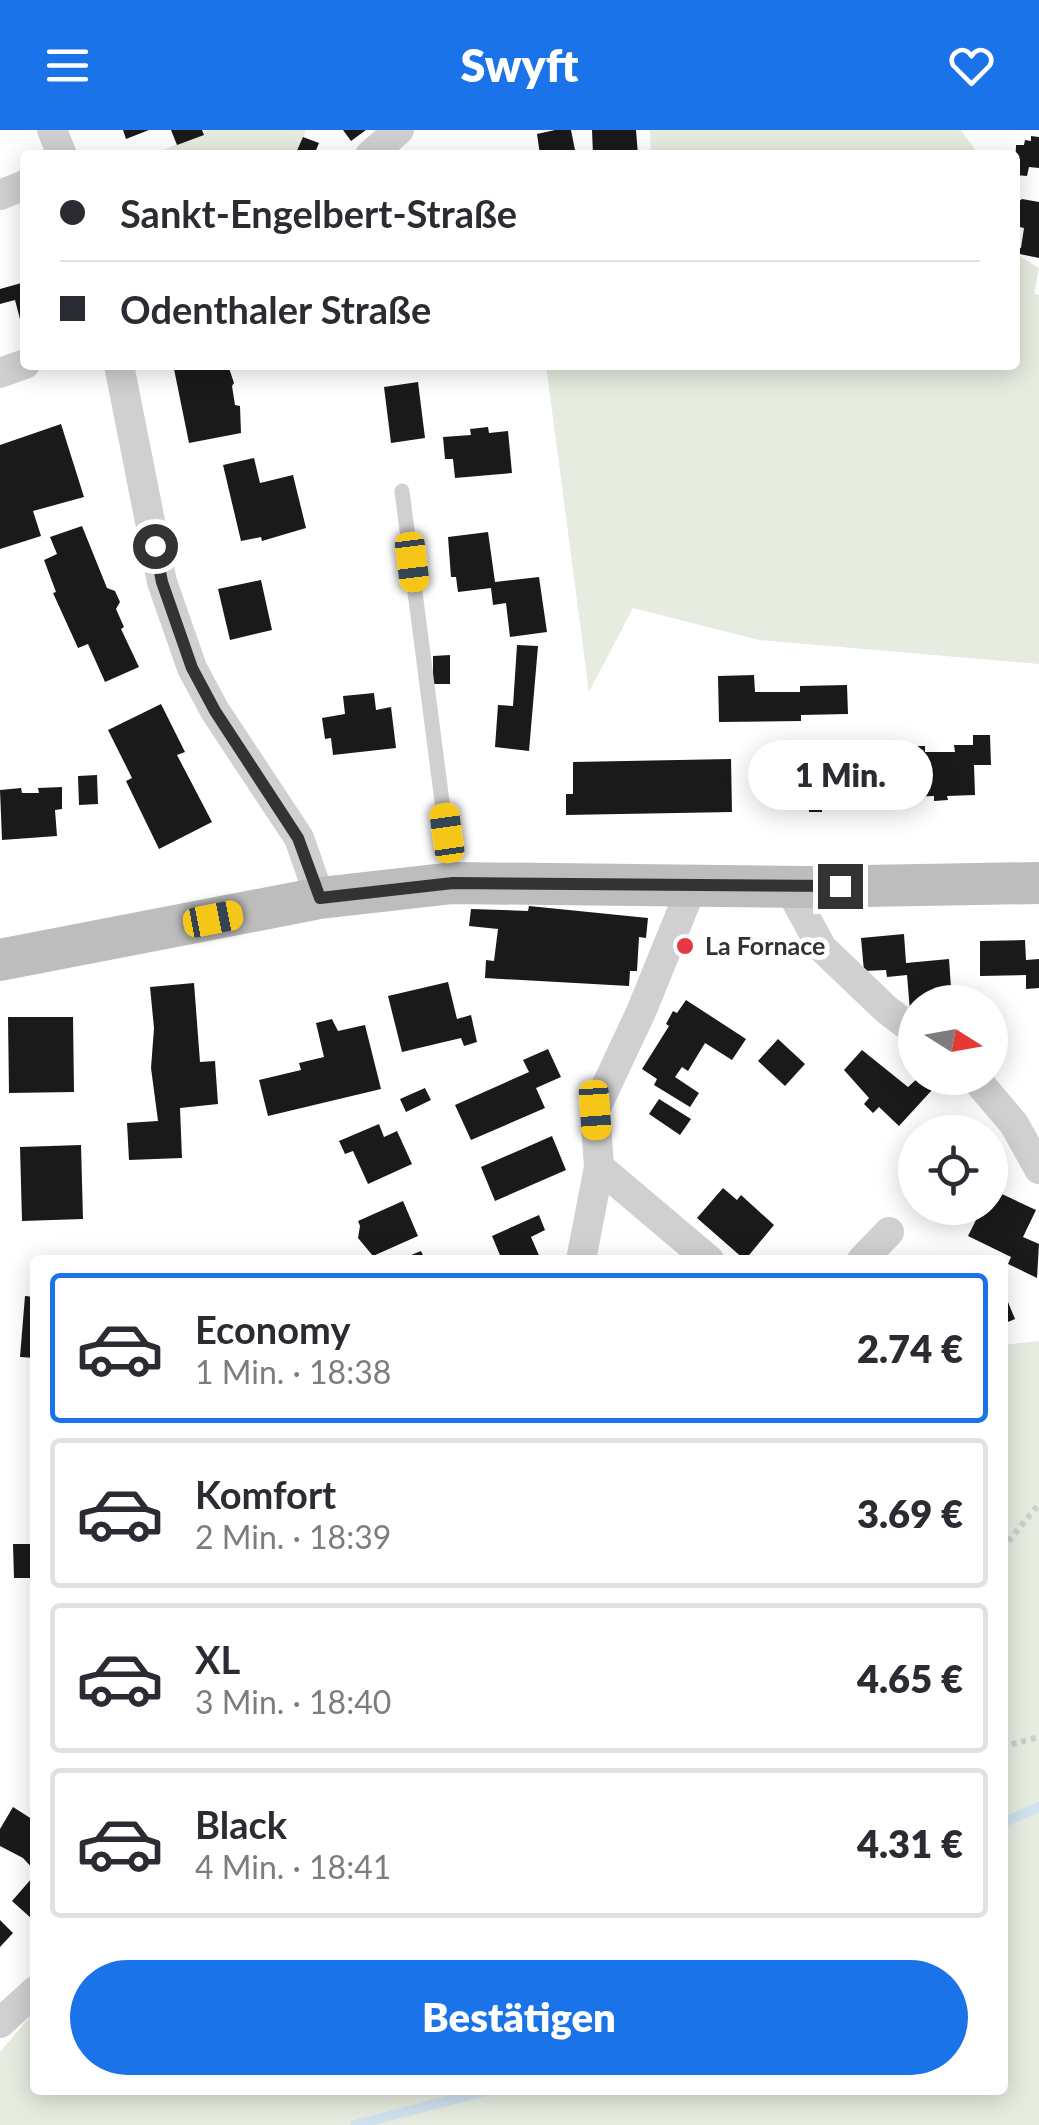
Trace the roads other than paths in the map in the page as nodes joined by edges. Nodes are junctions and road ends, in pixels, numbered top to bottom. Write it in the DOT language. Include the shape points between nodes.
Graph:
graph roads {
  1 [pos="399,130"];
  2 [pos="376,150"];
  3 [pos="120,370"];
  4 [pos="402,491"];
  5 [pos="1039,882"];
  6 [pos="453,883"];
  7 [pos="693,884"];
  8 [pos="788,886"];
  9 [pos="320,898"];
  10 [pos="0,960"];
  11 [pos="898,1018"];
  12 [pos="989,1095"];
  13 [pos="599,1168"];
  14 [pos="1039,1169"];
  15 [pos="889,1232"];
  16 [pos="582,1255"];
  17 [pos="703,1255"];
  18 [pos="867,1255"];
  19 [pos="30,1996"];
  20 [pos="0,2023"];
  1 -- 2 [label="street"];
  3 -- 9 [label="street" via="162,582 192,668 298,838"];
  4 -- 6 [label="lane"];
  5 -- 8 [label="main road"];
  6 -- 7 [label="main road"];
  6 -- 9 [label="main road"];
  7 -- 8 [label="main road"];
  7 -- 13 [label="street" via="595,1110"];
  8 -- 11 [label="street" via="822,948"];
  9 -- 10 [label="main road"];
  12 -- 14 [label="street"];
  13 -- 16 [label="street"];
  13 -- 17 [label="street"];
  15 -- 18 [label="street"];
  19 -- 20 [label="street"];
}
